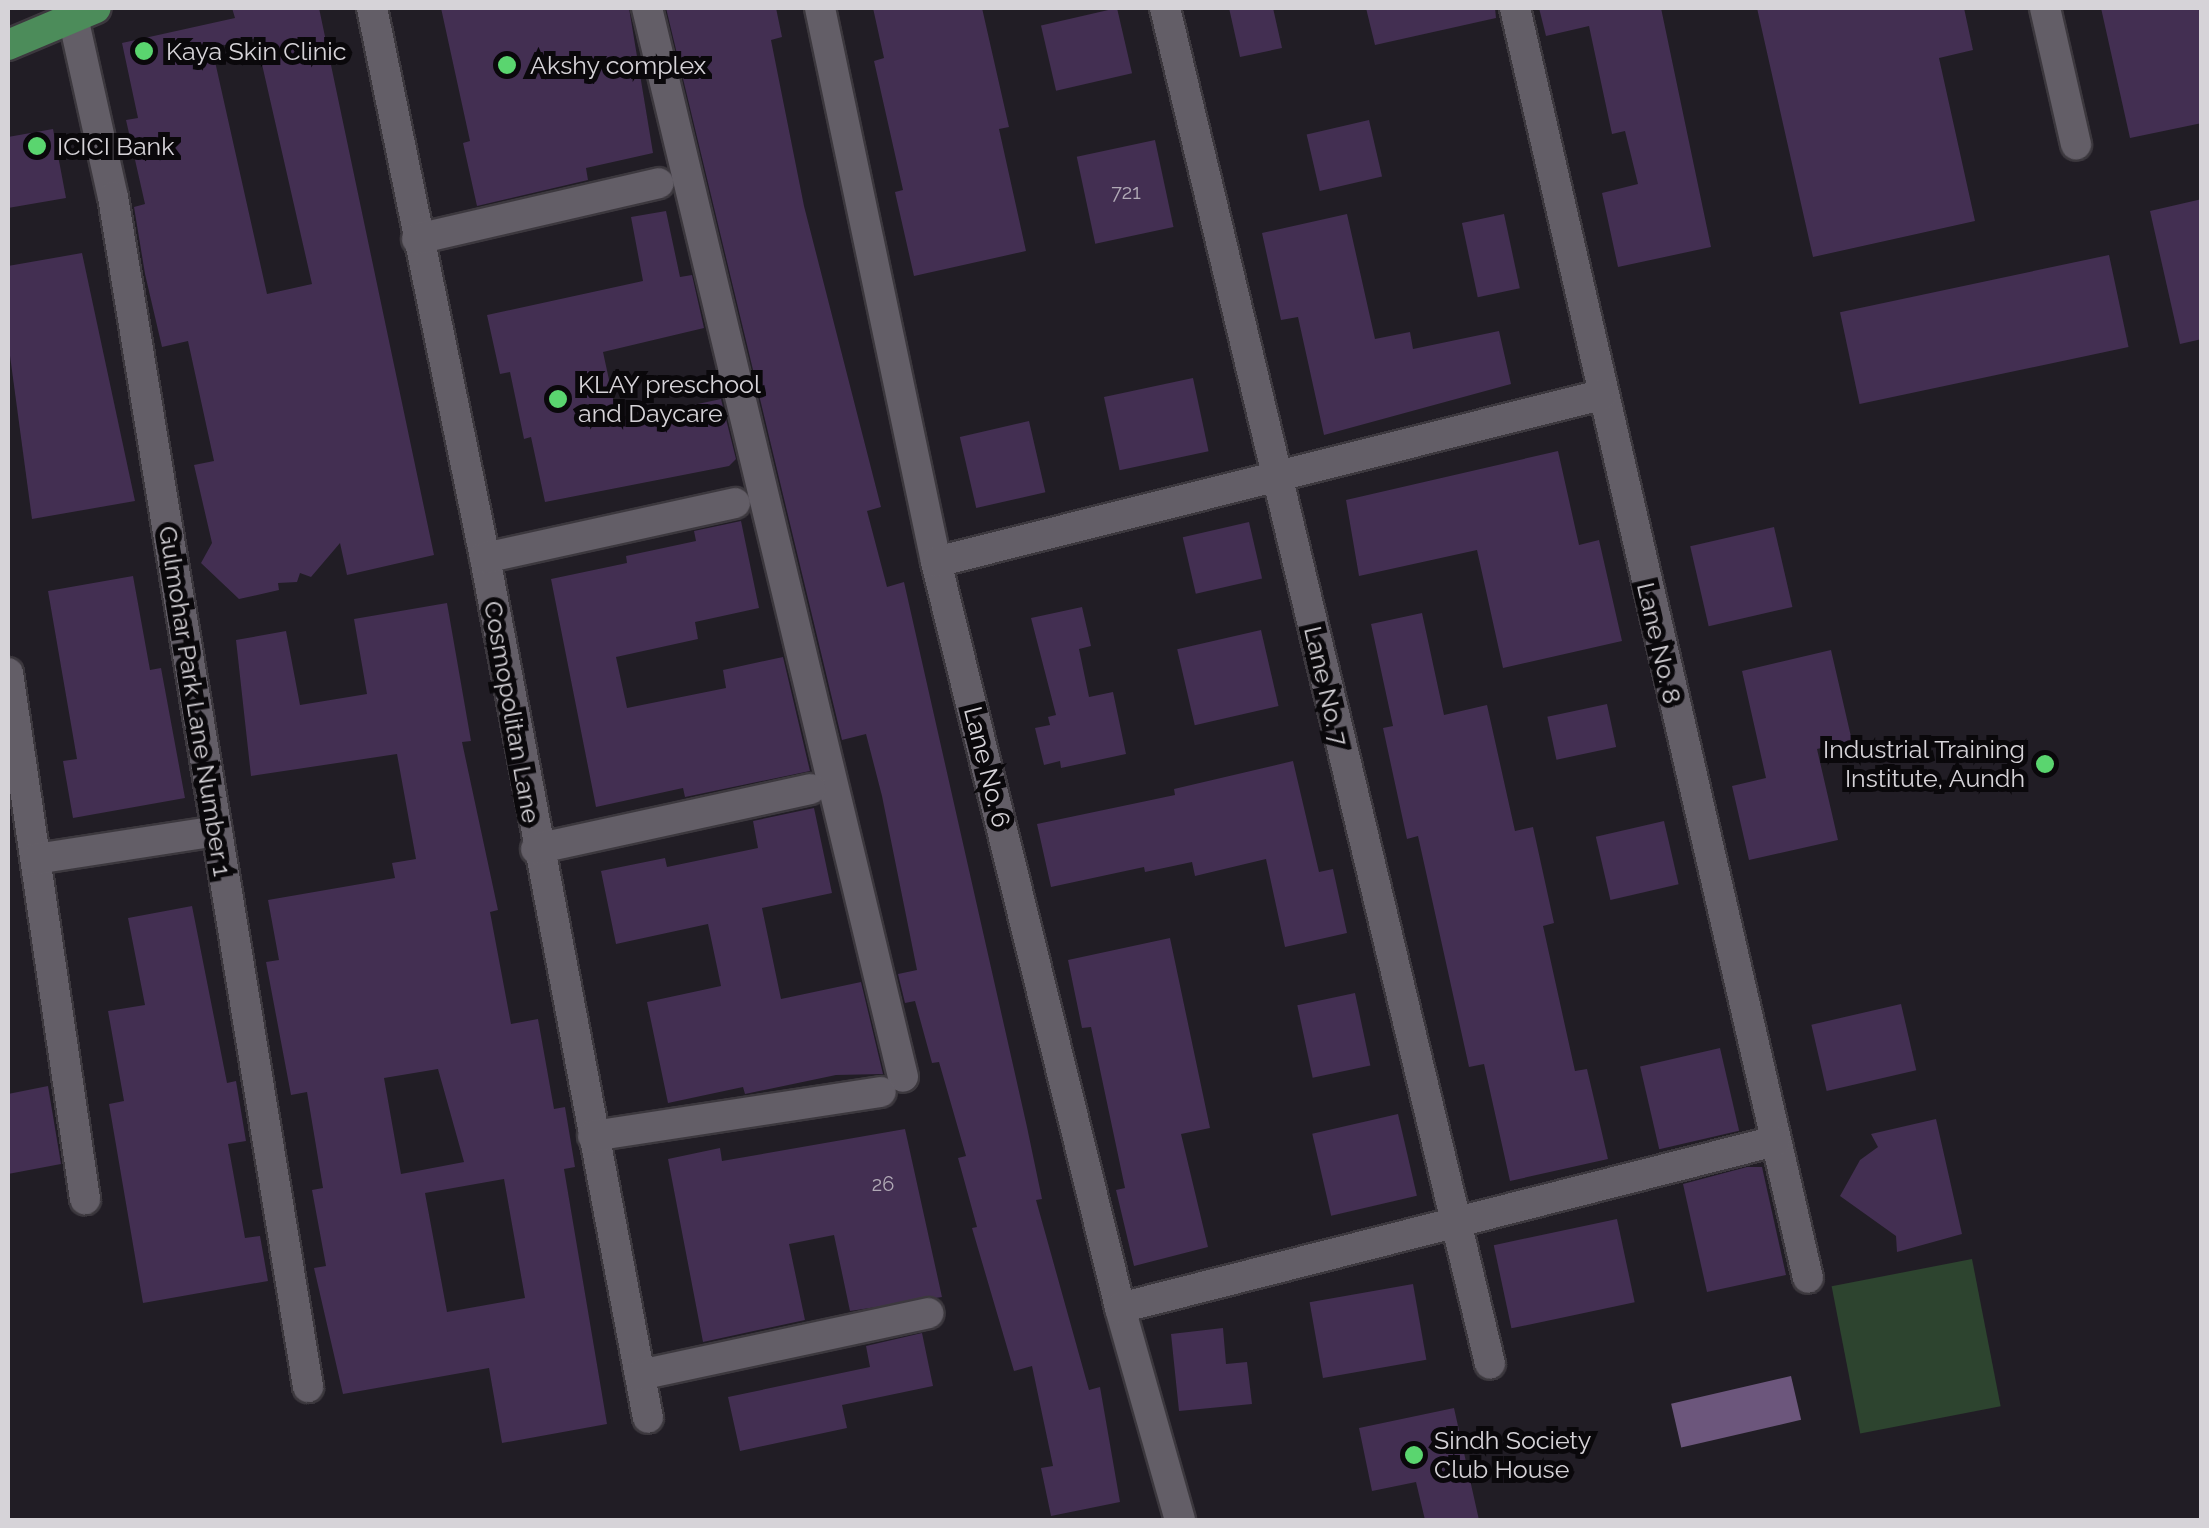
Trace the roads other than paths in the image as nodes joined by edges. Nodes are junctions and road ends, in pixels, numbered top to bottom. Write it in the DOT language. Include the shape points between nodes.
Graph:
graph roads {
  1 [pos="372,8"];
  2 [pos="647,8"];
  3 [pos="820,8"];
  4 [pos="1165,8"];
  5 [pos="1516,8"];
  6 [pos="2045,8"];
  7 [pos="84,12"];
  8 [pos="8,45"];
  9 [pos="2076,145"];
  10 [pos="659,183"];
  11 [pos="417,239"];
  12 [pos="1601,396"];
  13 [pos="1276,477"];
  14 [pos="735,502"];
  15 [pos="485,558"];
  16 [pos="936,562"];
  17 [pos="8,673"];
  18 [pos="811,790"];
  19 [pos="217,831"];
  20 [pos="536,849"];
  21 [pos="36,860"];
  22 [pos="593,1136"];
  23 [pos="1775,1141"];
  24 [pos="85,1199"];
  25 [pos="1454,1222"];
  26 [pos="1808,1278"];
  27 [pos="1120,1308"];
  28 [pos="928,1313"];
  29 [pos="1490,1364"];
  30 [pos="640,1375"];
  31 [pos="308,1387"];
  32 [pos="648,1418"];
  33 [pos="1180,1520"];
  1 -- 11 [label="street, Cosmopolitan Lane"];
  2 -- 22 [label="street" via="892,1084"];
  3 -- 16 [label="street, Lane No. 6"];
  4 -- 13 [label="street, Lane No. 7"];
  5 -- 12 [label="street, Lane No. 8"];
  6 -- 9 [label="street"];
  7 -- 8 [label="main road"];
  7 -- 19 [label="street, Gulmohar Park Lane Number 1"];
  10 -- 11 [label="street"];
  11 -- 15 [label="street, Cosmopolitan Lane"];
  12 -- 13 [label="street"];
  12 -- 23 [label="street, Lane No. 8"];
  13 -- 16 [label="street"];
  13 -- 25 [label="street, Lane No. 7"];
  14 -- 15 [label="street"];
  15 -- 20 [label="street, Cosmopolitan Lane"];
  16 -- 27 [label="street, Lane No. 6"];
  17 -- 21 [label="street"];
  18 -- 20 [label="street"];
  19 -- 21 [label="street"];
  19 -- 31 [label="street, Gulmohar Park Lane Number 1"];
  20 -- 22 [label="street, Cosmopolitan Lane"];
  21 -- 24 [label="street"];
  22 -- 30 [label="street, Cosmopolitan Lane"];
  23 -- 25 [label="street"];
  23 -- 26 [label="street, Lane No. 8"];
  25 -- 27 [label="street"];
  25 -- 29 [label="street, Lane No. 7"];
  27 -- 33 [label="street, Lane No. 6"];
  28 -- 30 [label="street"];
  30 -- 32 [label="street, Cosmopolitan Lane"];
}
